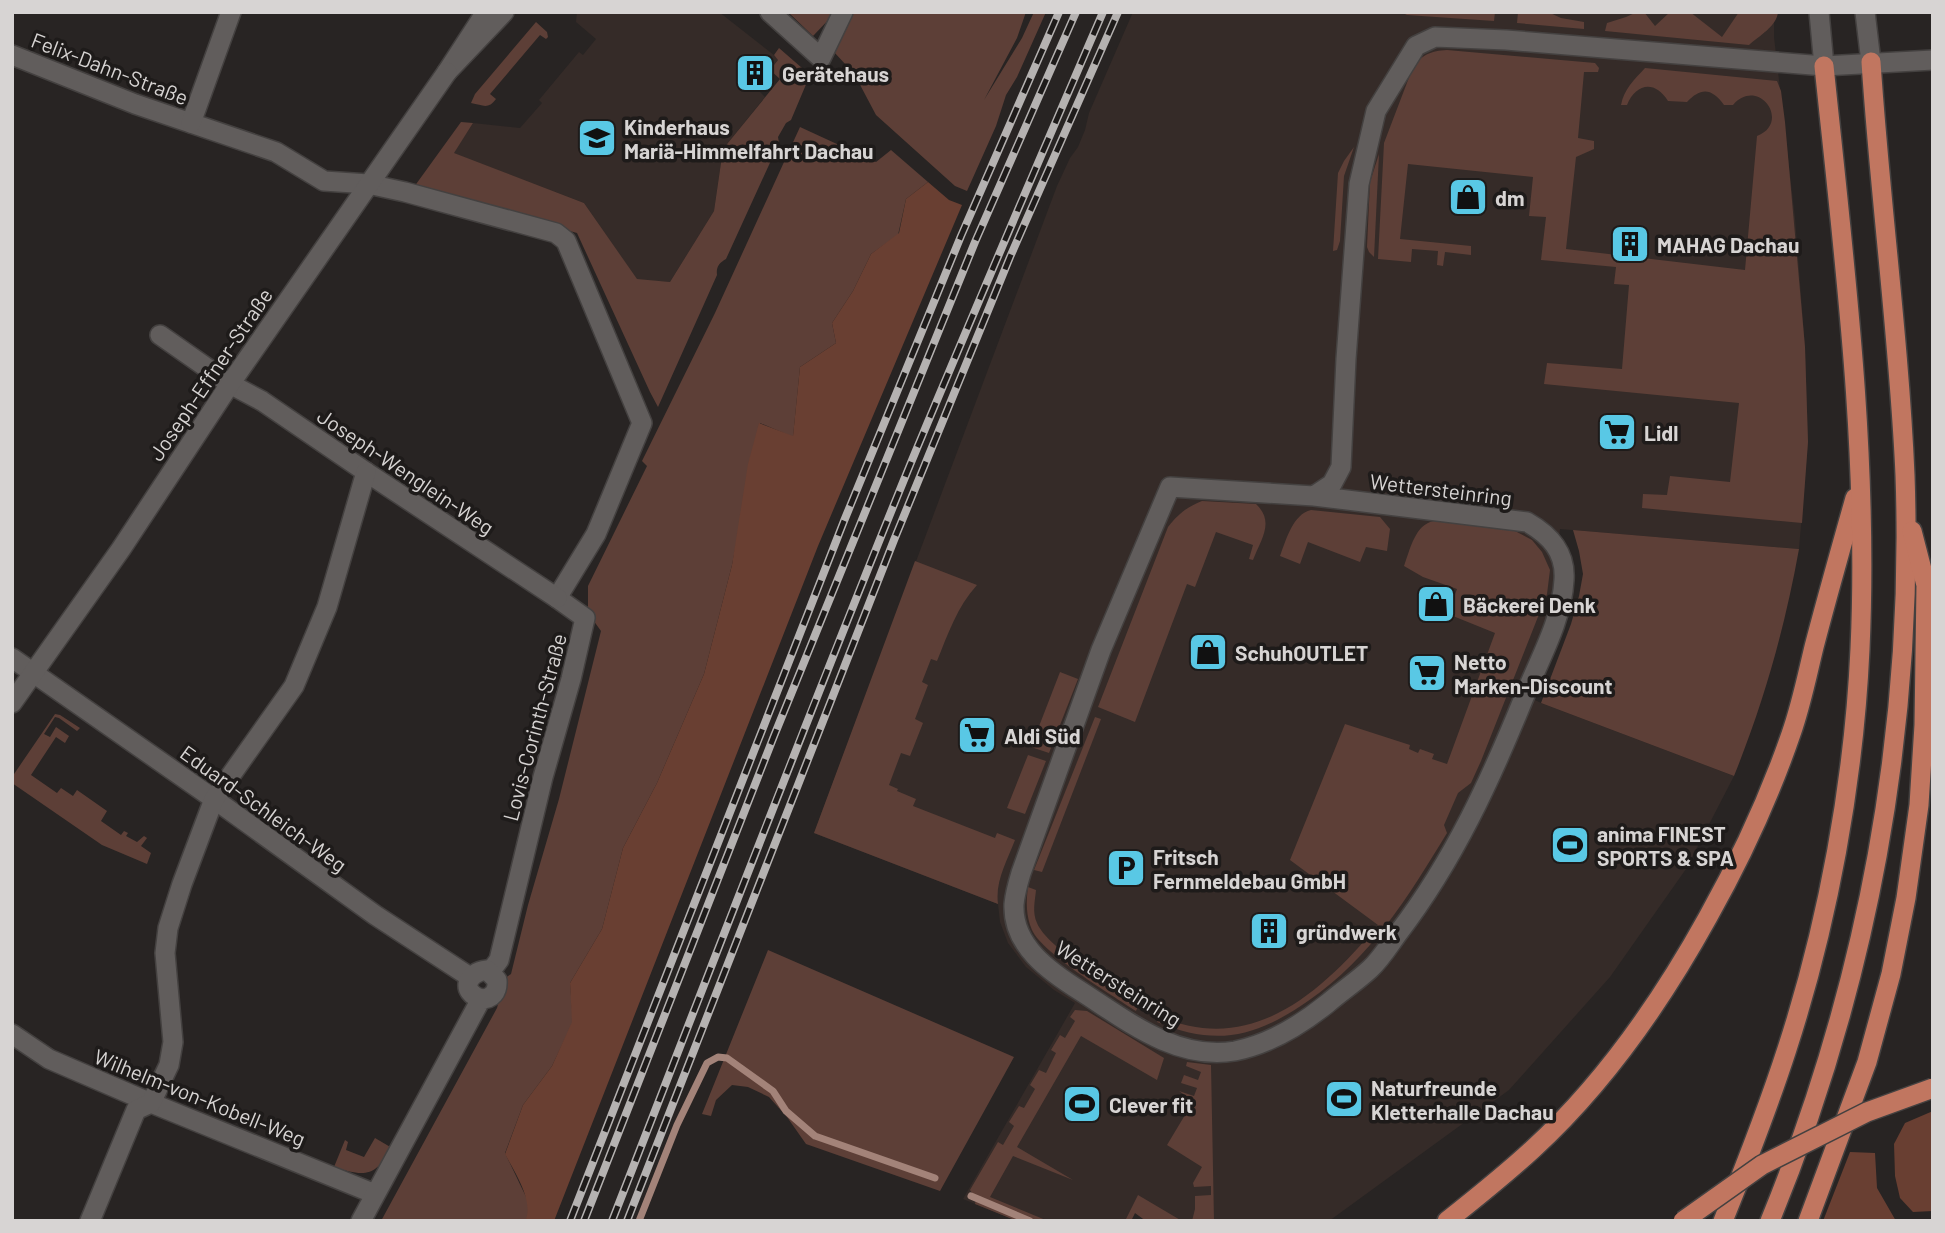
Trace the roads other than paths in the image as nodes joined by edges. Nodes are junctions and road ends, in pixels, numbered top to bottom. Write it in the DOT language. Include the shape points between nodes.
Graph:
graph roads {
  1 [pos="231,12"];
  2 [pos="486,12"];
  3 [pos="504,12"];
  4 [pos="770,12"];
  5 [pos="843,12"];
  6 [pos="1819,12"];
  7 [pos="1865,12"];
  8 [pos="12,55"];
  9 [pos="1933,60"];
  10 [pos="1871,62"];
  11 [pos="1824,65"];
  12 [pos="447,72"];
  13 [pos="191,123"];
  14 [pos="368,184"];
  15 [pos="159,335"];
  16 [pos="230,384"];
  17 [pos="366,472"];
  18 [pos="1861,477"];
  19 [pos="1314,496"];
  20 [pos="1905,506"];
  21 [pos="557,598"];
  22 [pos="12,658"];
  23 [pos="32,673"];
  24 [pos="12,703"];
  25 [pos="215,799"];
  26 [pos="490,972"];
  27 [pos="470,978"];
  28 [pos="481,999"];
  29 [pos="12,1034"];
  30 [pos="1933,1088"];
  31 [pos="151,1102"];
  32 [pos="375,1194"];
  33 [pos="90,1221"];
  34 [pos="361,1221"];
  35 [pos="1447,1221"];
  36 [pos="1683,1221"];
  37 [pos="1723,1221"];
  38 [pos="1770,1221"];
  39 [pos="1808,1221"];
  1 -- 13 [label="street, Felix-Dahn-Straße"];
  2 -- 12 [label="street, Joseph-Effner-Straße"];
  3 -- 12 [label="street, Joseph-Effner-Straße"];
  4 -- 5 [label="street" via="821,58"];
  6 -- 11 [label="street"];
  7 -- 10 [label="street"];
  8 -- 13 [label="street, Felix-Dahn-Straße"];
  9 -- 10 [label="street, Wettersteinring"];
  10 -- 11 [label="street, Wettersteinring"];
  10 -- 20 [label="highway"];
  11 -- 18 [label="highway"];
  11 -- 19 [label="street, Wettersteinring" via="1447,37 1416,46 1376,111 1359,184 1341,467 1332,484"];
  12 -- 14 [label="street, Joseph-Effner-Straße"];
  13 -- 14 [label="street, Felix-Dahn-Straße" via="276,152 324,181"];
  14 -- 16 [label="street, Joseph-Effner-Straße"];
  14 -- 21 [label="street" via="556,233 566,241 642,423 596,534"];
  15 -- 16 [label="street, Joseph-Wenglein-Weg"];
  16 -- 17 [label="street, Joseph-Wenglein-Weg"];
  16 -- 23 [label="street, Joseph-Effner-Straße"];
  17 -- 21 [label="street, Joseph-Wenglein-Weg"];
  17 -- 25 [label="street" via="327,607 294,686"];
  18 -- 35 [label="highway" via="1793,731 1732,874 1663,993 1621,1053 1534,1148"];
  18 -- 37 [label="highway" via="1860,649 1833,863 1788,1047"];
  19 -- 19 [label="street, Wettersteinring" via="1170,487 1101,650 1021,873 1014,905 1017,926 1035,957 1148,1033 1180,1047 1210,1052 1256,1045 1316,1013 1371,968 1415,911 1471,818 1558,614 1564,579 1562,556 1543,531 1527,522"];
  20 -- 38 [label="highway" via="1897,724 1872,889 1828,1064"];
  20 -- 39 [label="highway" via="1926,585 1919,805 1891,974 1867,1062"];
  21 -- 26 [label="street, Lovis-Corinth-Straße" via="585,618 499,960"];
  22 -- 23 [label="street, Eduard-Schleich-Weg"];
  23 -- 24 [label="street, Joseph-Effner-Straße"];
  23 -- 25 [label="street, Eduard-Schleich-Weg"];
  25 -- 27 [label="street, Eduard-Schleich-Weg"];
  25 -- 31 [label="street" via="168,928 165,953 173,1042 169,1065"];
  26 -- 27 [label="street" via="477,971"];
  26 -- 28 [label="street, Lovis-Corinth-Straße" via="497,980 496,990 490,998"];
  27 -- 28 [label="street" via="469,991"];
  28 -- 32 [label="street, Lovis-Corinth-Straße"];
  29 -- 31 [label="street, Wilhelm-von-Kobell-Weg" via="49,1059"];
  30 -- 36 [label="highway, bridge" via="1867,1112 1762,1165"];
  31 -- 32 [label="street, Wilhelm-von-Kobell-Weg"];
  31 -- 33 [label="street" via="136,1110"];
  32 -- 34 [label="street, Lovis-Corinth-Straße"];
}
